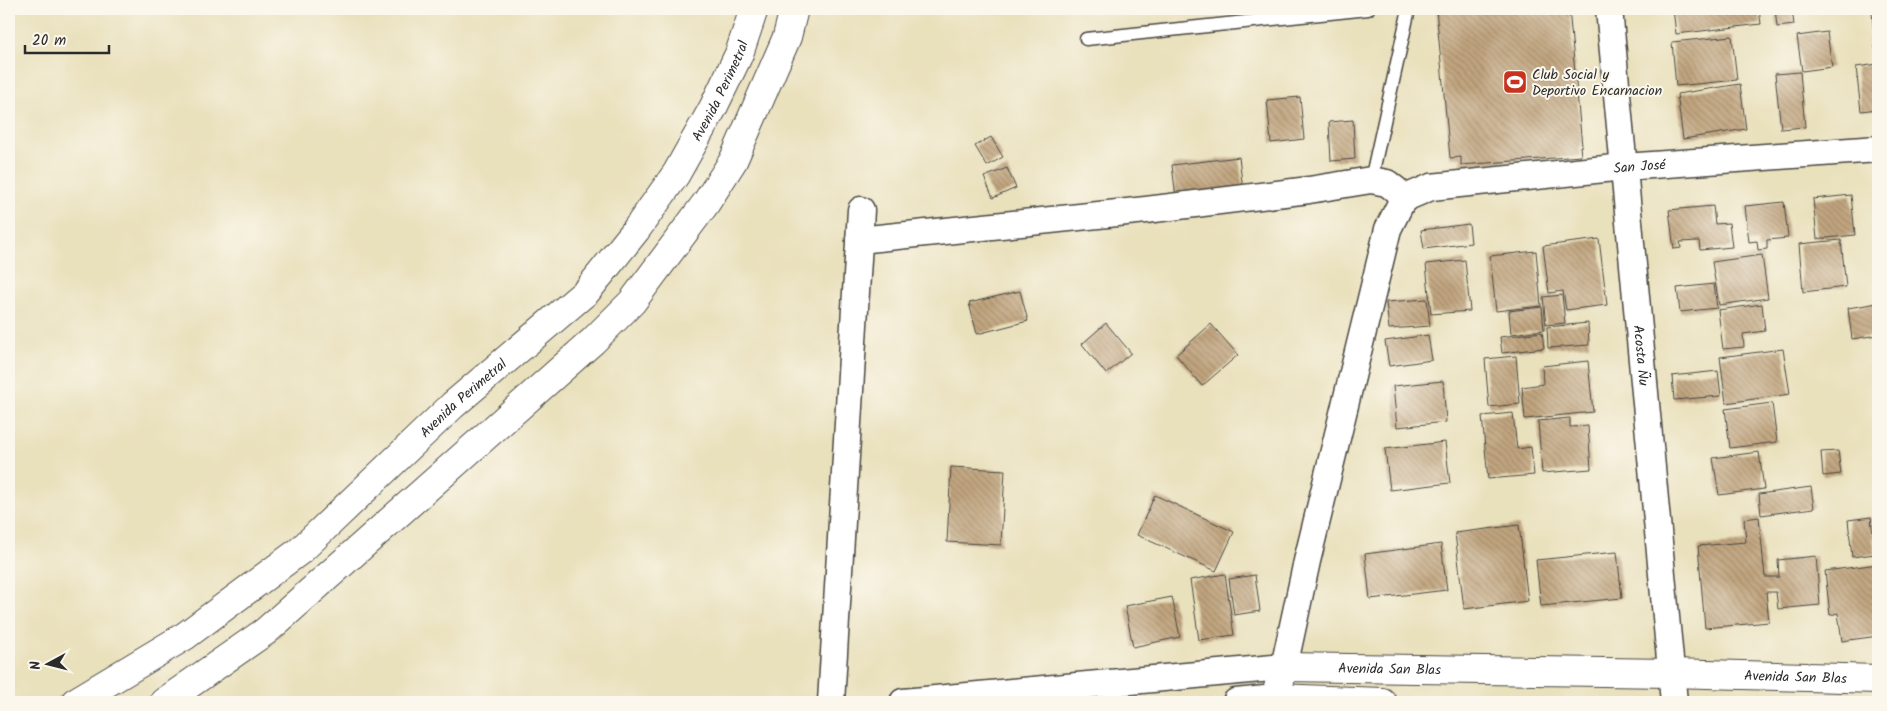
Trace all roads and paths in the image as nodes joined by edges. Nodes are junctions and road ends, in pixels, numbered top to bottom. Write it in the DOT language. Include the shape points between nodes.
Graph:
graph roads {
  1 [pos="754,9"];
  2 [pos="794,9"];
  3 [pos="1368,9"];
  4 [pos="1409,9"];
  5 [pos="1609,9"];
  6 [pos="1086,39"];
  7 [pos="1878,149"];
  8 [pos="1624,167"];
  9 [pos="1371,180"];
  10 [pos="1403,199"];
  11 [pos="861,210"];
  12 [pos="859,240"];
  13 [pos="1284,668"];
  14 [pos="1671,673"];
  15 [pos="1878,679"];
  16 [pos="1274,700"];
  17 [pos="75,702"];
  18 [pos="164,702"];
  19 [pos="831,702"];
  20 [pos="903,702"];
  21 [pos="1236,702"];
  22 [pos="1382,702"];
  23 [pos="1674,702"];
  1 -- 17 [label="main road, Avenida Perimetral" via="739,54 676,174 587,291 453,405 301,550 185,636"];
  2 -- 18 [label="main road" via="787,37 733,161 706,203 632,302 593,341 266,631"];
  3 -- 6 [label="lane"];
  4 -- 9 [label="lane"];
  5 -- 8 [label="street, Acosta Ñu"];
  7 -- 8 [label="street, San José"];
  8 -- 10 [label="street, San José" via="1431,188"];
  8 -- 14 [label="street, Acosta Ñu"];
  9 -- 10 [label="street" via="1387,183"];
  9 -- 12 [label="street" via="1156,209"];
  10 -- 13 [label="street" via="1388,229"];
  11 -- 12 [label="street"];
  12 -- 19 [label="street"];
  13 -- 14 [label="main road, Avenida San Blas"];
  13 -- 16 [label="main road"];
  13 -- 20 [label="street, Avenida San Blas"];
  14 -- 15 [label="main road, Avenida San Blas"];
  14 -- 23 [label="street, Acosta Ñu"];
  16 -- 21 [label="street"];
  16 -- 22 [label="main road"];
}
